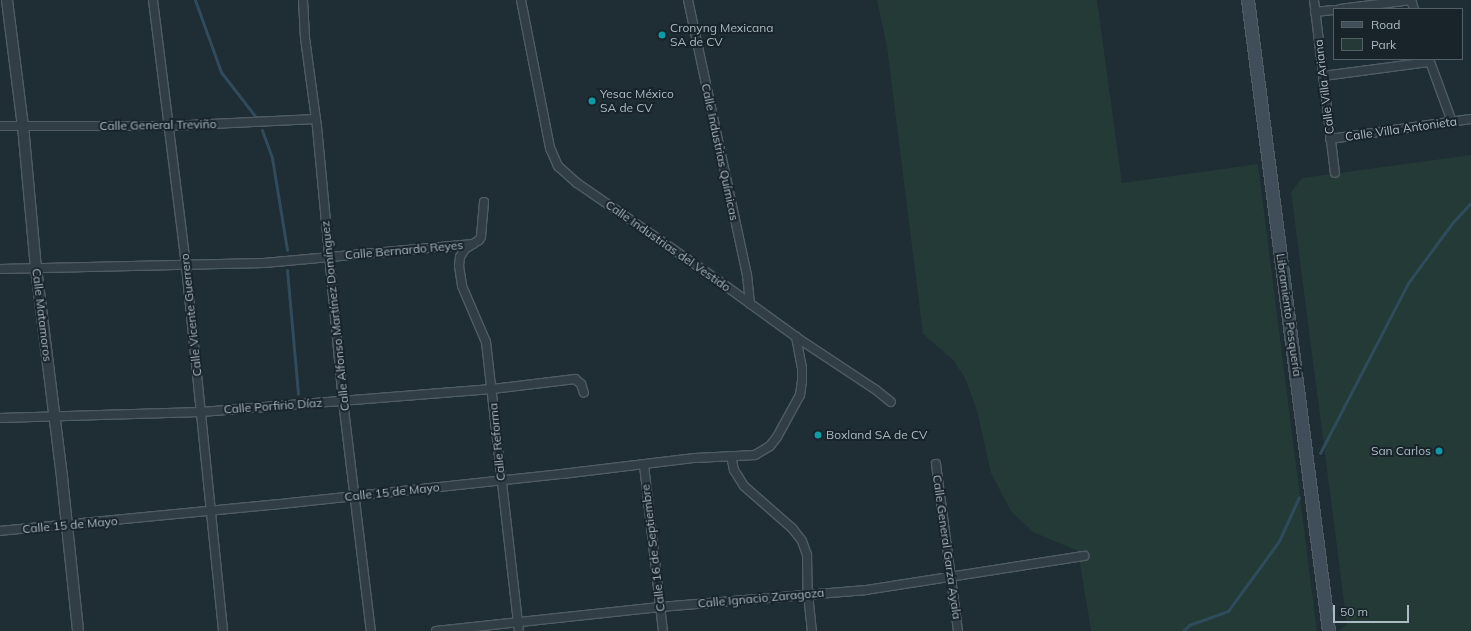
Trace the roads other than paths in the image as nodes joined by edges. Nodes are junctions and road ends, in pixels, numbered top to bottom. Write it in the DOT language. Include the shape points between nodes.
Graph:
graph roads {
  1 [pos="7,0"];
  2 [pos="153,0"];
  3 [pos="303,0"];
  4 [pos="521,0"];
  5 [pos="688,0"];
  6 [pos="1248,0"];
  7 [pos="1314,0"];
  8 [pos="1411,0"];
  9 [pos="1348,8"];
  10 [pos="1333,10"];
  11 [pos="1315,12"];
  12 [pos="1429,61"];
  13 [pos="1323,76"];
  14 [pos="316,119"];
  15 [pos="1471,119"];
  16 [pos="1452,122"];
  17 [pos="0,126"];
  18 [pos="23,126"];
  19 [pos="169,126"];
  20 [pos="1330,139"];
  21 [pos="1335,173"];
  22 [pos="484,202"];
  23 [pos="473,244"];
  24 [pos="328,257"];
  25 [pos="460,257"];
  26 [pos="186,266"];
  27 [pos="36,268"];
  28 [pos="0,269"];
  29 [pos="750,304"];
  30 [pos="796,337"];
  31 [pos="492,389"];
  32 [pos="584,394"];
  33 [pos="344,401"];
  34 [pos="891,402"];
  35 [pos="201,412"];
  36 [pos="55,417"];
  37 [pos="0,418"];
  38 [pos="731,456"];
  39 [pos="936,464"];
  40 [pos="644,465"];
  41 [pos="502,481"];
  42 [pos="356,495"];
  43 [pos="211,510"];
  44 [pos="67,525"];
  45 [pos="0,531"];
  46 [pos="1084,556"];
  47 [pos="950,578"];
  48 [pos="808,594"];
  49 [pos="660,607"];
  50 [pos="519,627"];
  51 [pos="78,631"];
  52 [pos="223,631"];
  53 [pos="371,631"];
  54 [pos="436,631"];
  55 [pos="663,631"];
  56 [pos="812,631"];
  57 [pos="958,631"];
  58 [pos="1329,631"];
  1 -- 18 [label="street, Calle Matamoros"];
  2 -- 19 [label="street, Calle Vicente Guerrero"];
  3 -- 14 [label="street, Calle Alfonso Martínez Domínguez" via="305,38"];
  4 -- 29 [label="street, Calle Industrias del Vestido" via="550,148 558,166 577,183"];
  5 -- 29 [label="street, Calle Industrias Químicas" via="747,275"];
  6 -- 58 [label="main road, Libramiento Pesquería"];
  7 -- 11 [label="street, Calle Villa Ariana"];
  8 -- 9 [label="street"];
  10 -- 11 [label="street"];
  11 -- 13 [label="street, Calle Villa Ariana"];
  12 -- 13 [label="street"];
  12 -- 16 [label="street"];
  13 -- 20 [label="street, Calle Villa Ariana"];
  14 -- 19 [label="street, Calle General Treviño"];
  14 -- 24 [label="street, Calle Alfonso Martínez Domínguez"];
  15 -- 16 [label="street, Calle Villa Antonieta"];
  16 -- 20 [label="street, Calle Villa Antonieta"];
  17 -- 18 [label="street, Calle General Treviño"];
  18 -- 19 [label="street, Calle General Treviño"];
  18 -- 27 [label="street, Calle Matamoros"];
  19 -- 26 [label="street, Calle Vicente Guerrero"];
  20 -- 21 [label="street, Calle Villa Ariana"];
  22 -- 23 [label="street, Calle Bernardo Reyes" via="481,236"];
  23 -- 24 [label="street, Calle Bernardo Reyes"];
  23 -- 25 [label="street, Calle Bernardo Reyes" via="465,249"];
  24 -- 26 [label="street, Calle Bernardo Reyes"];
  24 -- 33 [label="street, Calle Alfonso Martínez Domínguez"];
  25 -- 31 [label="street, Calle Reforma" via="462,286 486,342"];
  26 -- 27 [label="street, Calle Bernardo Reyes"];
  26 -- 35 [label="street, Calle Vicente Guerrero"];
  27 -- 28 [label="street, Calle Bernardo Reyes"];
  27 -- 36 [label="street, Calle Matamoros"];
  29 -- 30 [label="street, Calle Industrias del Vestido"];
  30 -- 34 [label="street, Calle Industrias del Vestido"];
  30 -- 38 [label="street, Calle 15 de Mayo" via="802,368 800,395 770,446 755,455"];
  31 -- 32 [label="street, Calle Porfirio Díaz" via="575,379 581,384"];
  31 -- 33 [label="street, Calle Porfirio Díaz"];
  31 -- 41 [label="street, Calle Reforma"];
  33 -- 35 [label="street, Calle Porfirio Díaz"];
  33 -- 42 [label="street, Calle Alfonso Martínez Domínguez"];
  35 -- 36 [label="street, Calle Porfirio Díaz"];
  35 -- 43 [label="street, Calle Vicente Guerrero"];
  36 -- 37 [label="street, Calle Porfirio Díaz"];
  36 -- 44 [label="street, Calle Matamoros"];
  38 -- 40 [label="street, Calle 15 de Mayo"];
  38 -- 48 [label="street" via="734,470 744,486 799,536 807,555"];
  39 -- 47 [label="street, Calle General Garza Ayala"];
  40 -- 41 [label="street, Calle 15 de Mayo"];
  40 -- 49 [label="street, Calle 16 de Septiembre"];
  41 -- 42 [label="street, Calle 15 de Mayo"];
  41 -- 50 [label="street, Calle Reforma"];
  42 -- 43 [label="street, Calle 15 de Mayo"];
  42 -- 53 [label="street, Calle Alfonso Martínez Domínguez"];
  43 -- 44 [label="street, Calle 15 de Mayo"];
  43 -- 52 [label="street, Calle Vicente Guerrero"];
  44 -- 45 [label="street, Calle 15 de Mayo"];
  44 -- 51 [label="street, Calle Matamoros"];
  46 -- 47 [label="street, Calle Ignacio Zaragoza"];
  47 -- 48 [label="street, Calle Ignacio Zaragoza" via="866,590"];
  47 -- 57 [label="street, Calle General Garza Ayala"];
  48 -- 49 [label="street, Calle Ignacio Zaragoza"];
  48 -- 56 [label="street"];
  49 -- 50 [label="street, Calle Ignacio Zaragoza"];
  49 -- 55 [label="street, Calle 16 de Septiembre"];
  50 -- 54 [label="street, Calle Ignacio Zaragoza"];
}
